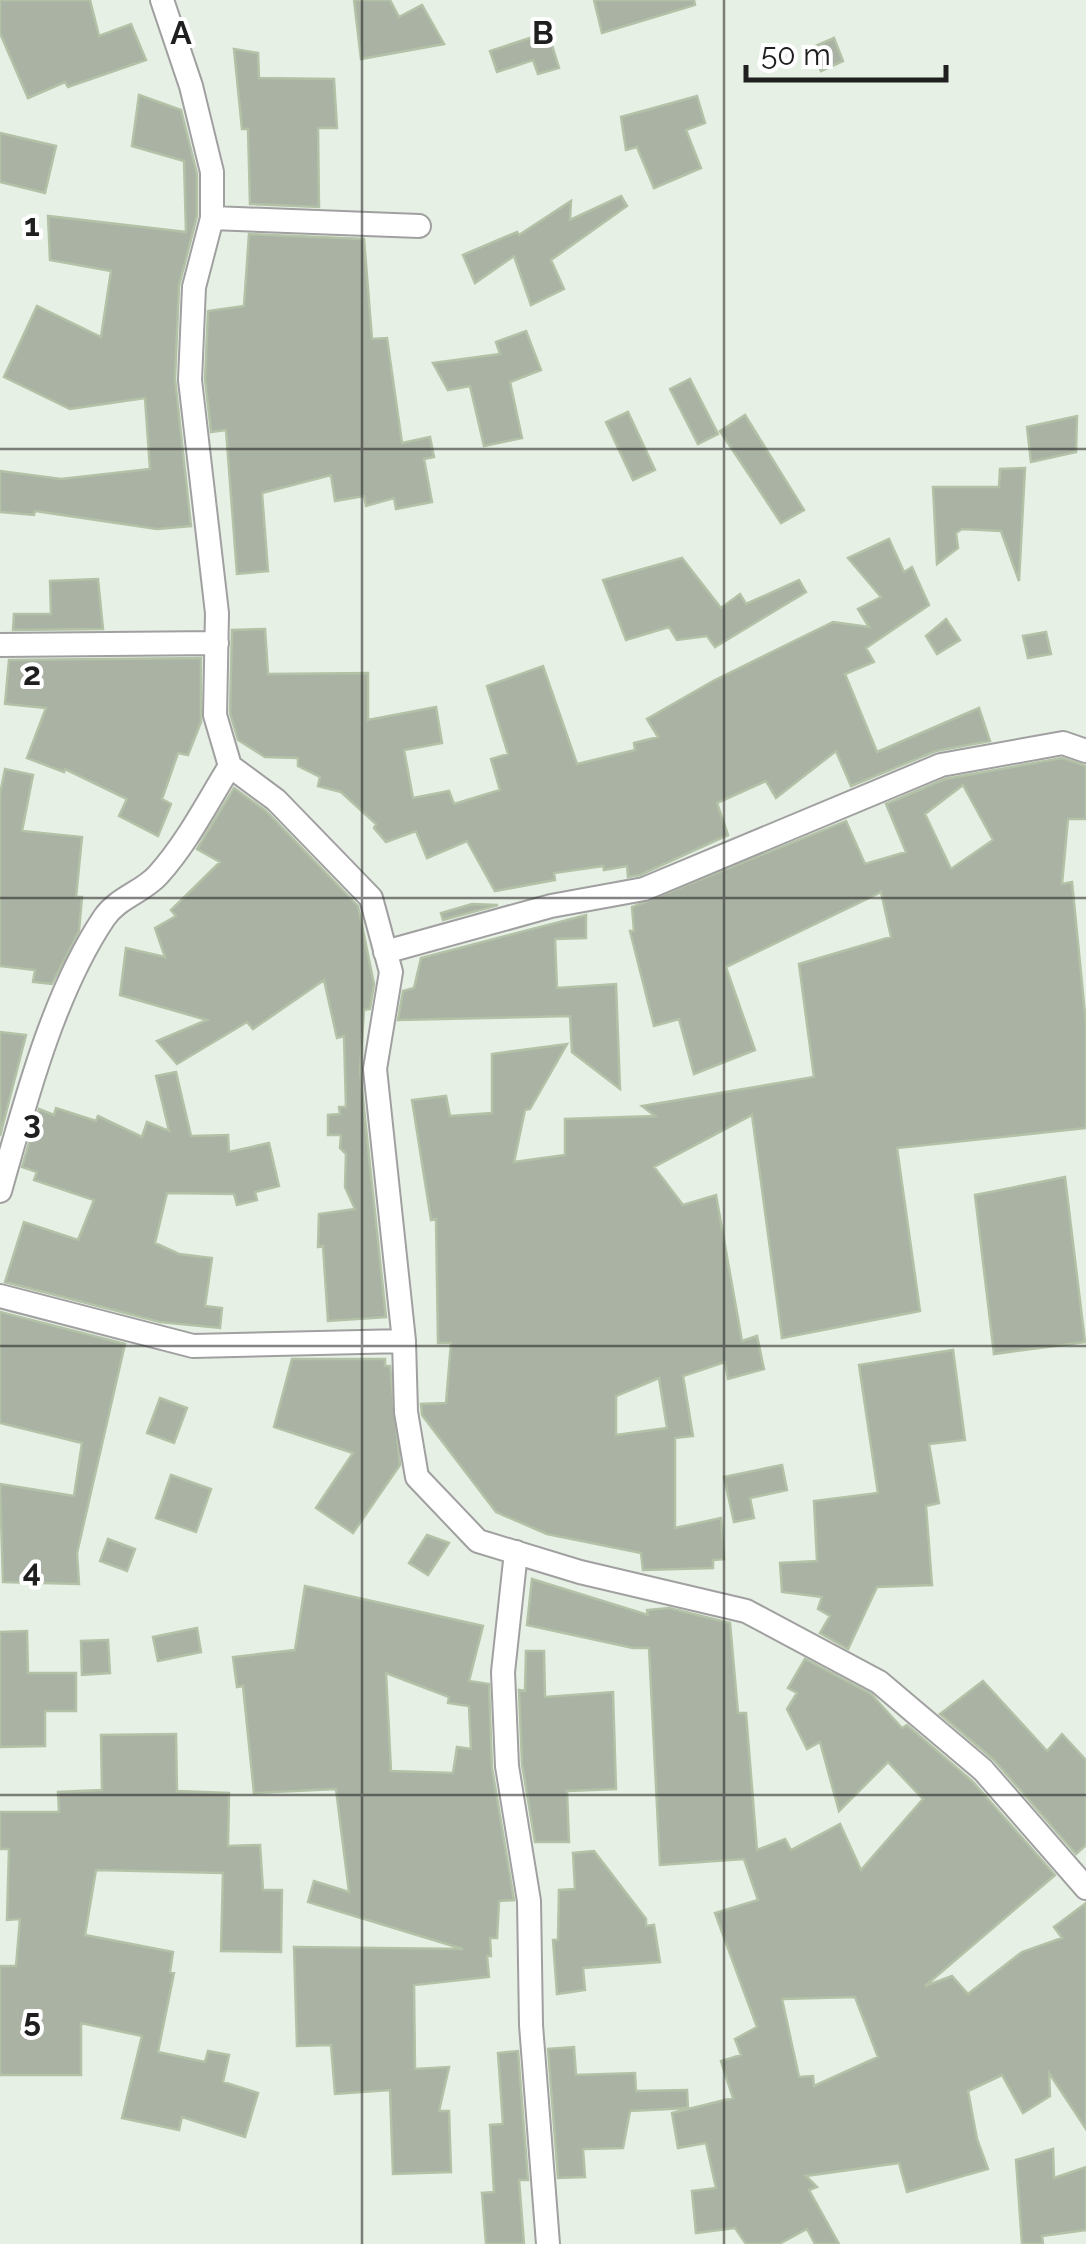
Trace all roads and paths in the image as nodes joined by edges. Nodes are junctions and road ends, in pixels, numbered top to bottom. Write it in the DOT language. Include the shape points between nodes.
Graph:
graph roads {
  1 [pos="162,0"];
  2 [pos="212,218"];
  3 [pos="420,226"];
  4 [pos="217,642"];
  5 [pos="0,645"];
  6 [pos="1086,751"];
  7 [pos="230,766"];
  8 [pos="385,952"];
  9 [pos="0,1191"];
  10 [pos="0,1296"];
  11 [pos="404,1341"];
  12 [pos="516,1552"];
  13 [pos="1086,1888"];
  14 [pos="548,2244"];
  1 -- 2 [label="street" via="212,172"];
  2 -- 3 [label="street"];
  2 -- 4 [label="street" via="194,288 190,380"];
  4 -- 5 [label="street"];
  4 -- 7 [label="street" via="215,716"];
  6 -- 8 [label="street" via="1063,744 941,765 644,889 551,906"];
  7 -- 8 [label="street" via="276,800 371,898"];
  7 -- 9 [label="street" via="176,855 154,880 106,913 84,953"];
  8 -- 11 [label="street" via="391,972 375,1069"];
  10 -- 11 [label="street" via="193,1346"];
  11 -- 12 [label="street" via="417,1477 478,1541"];
  12 -- 13 [label="street" via="746,1611 880,1682 983,1770"];
  12 -- 14 [label="street" via="503,1672 506,1766 529,1901"];
}
